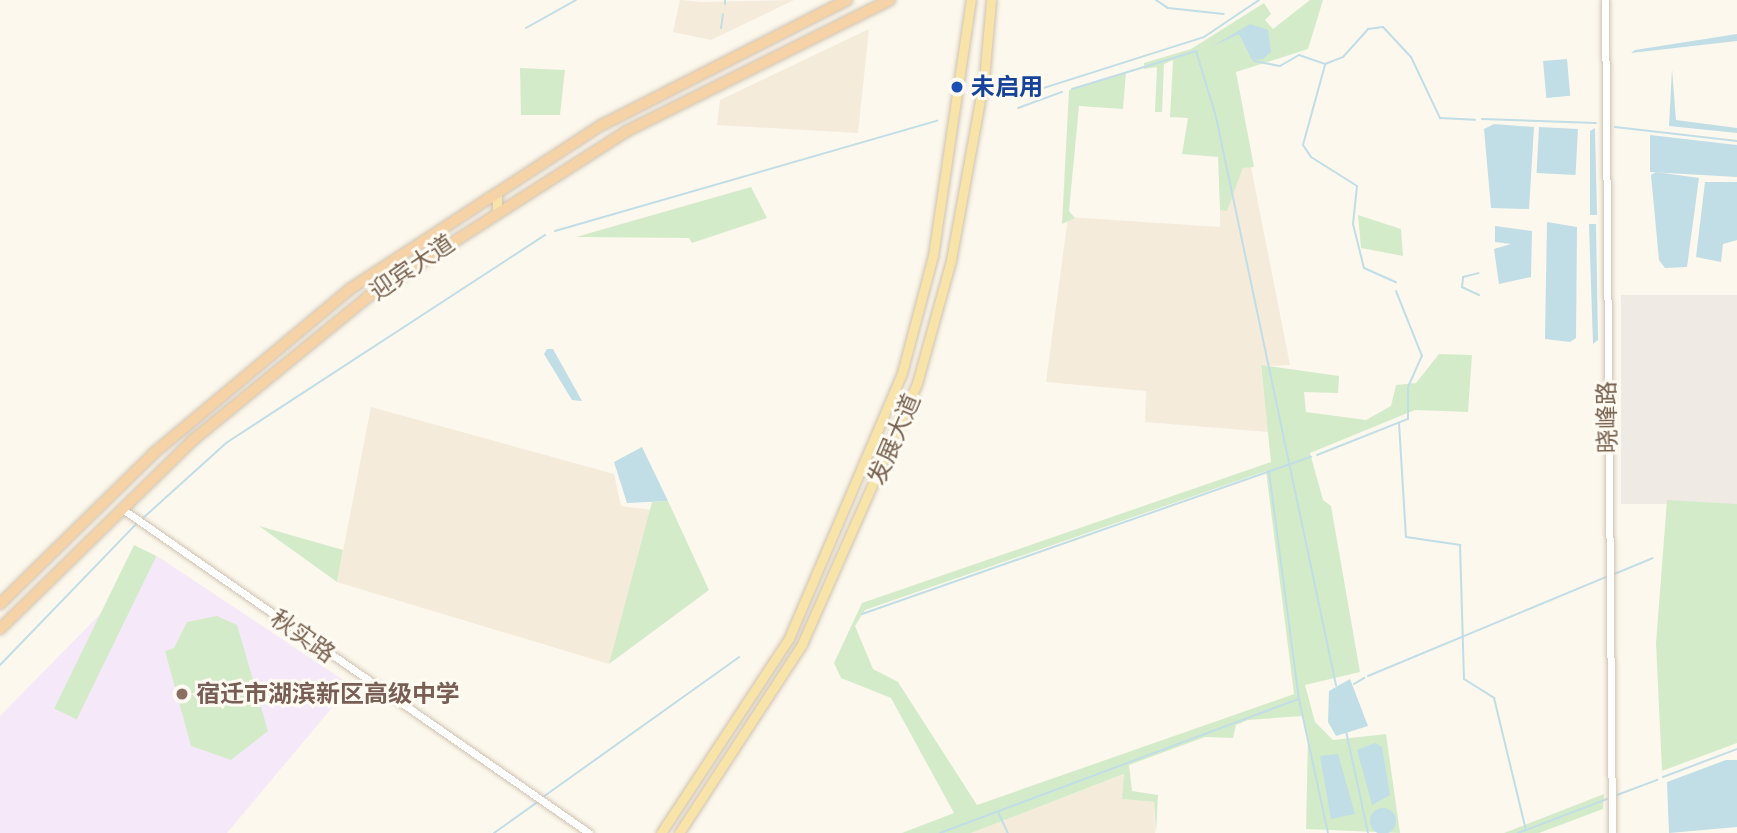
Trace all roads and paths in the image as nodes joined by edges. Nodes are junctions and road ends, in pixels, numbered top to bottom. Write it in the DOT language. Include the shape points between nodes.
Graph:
graph roads {
  1 [pos="847,0"];
  2 [pos="890,0"];
  3 [pos="971,0"];
  4 [pos="991,0"];
  5 [pos="1605,0"];
  6 [pos="550,155"];
  7 [pos="561,171"];
  8 [pos="485,197"];
  9 [pos="497,211"];
  10 [pos="121,508"];
  11 [pos="0,604"];
  12 [pos="0,629"];
  13 [pos="589,833"];
  14 [pos="661,833"];
  15 [pos="679,833"];
  16 [pos="1612,833"];
  1 -- 6 [label="highway, 迎宾大道" via="664,90"];
  2 -- 7 [label="highway, 迎宾大道" via="709,85"];
  3 -- 14 [label="main road, 发展大道" via="933,256 902,373 789,638"];
  4 -- 15 [label="main road, 发展大道" via="984,79 951,260 917,383 802,644"];
  5 -- 16 [label="street, 晓峰路"];
  6 -- 7 [label="main road" via="548,164"];
  6 -- 8 [label="highway, 迎宾大道"];
  7 -- 9 [label="highway, 迎宾大道"];
  8 -- 9 [label="main road" via="497,198"];
  8 -- 11 [label="highway, 迎宾大道" via="350,289 225,389"];
  9 -- 10 [label="highway, 迎宾大道" via="360,303"];
  10 -- 12 [label="highway, 迎宾大道"];
  10 -- 13 [label="street, 秋实路"];
}
